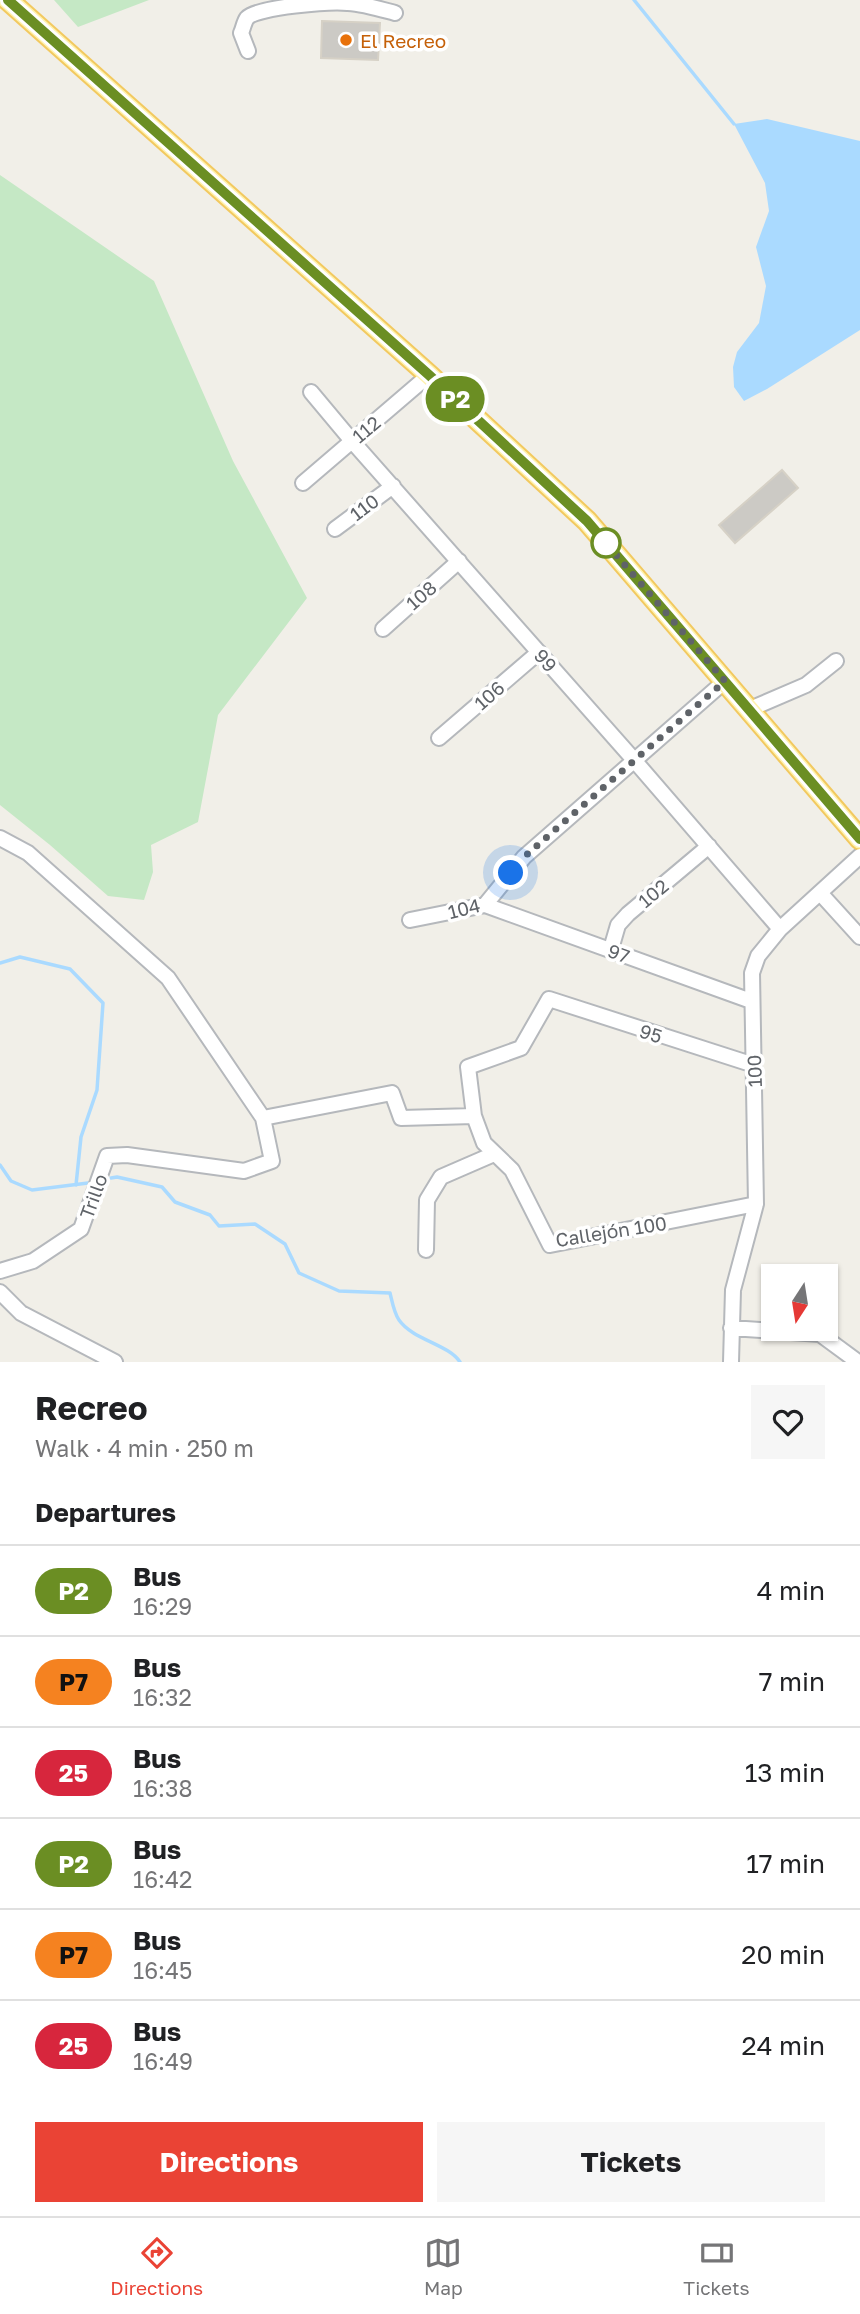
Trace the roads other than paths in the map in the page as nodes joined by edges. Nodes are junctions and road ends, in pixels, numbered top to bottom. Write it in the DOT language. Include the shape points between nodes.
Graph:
graph roads {
  1 [pos="8,0"];
  2 [pos="395,13"];
  3 [pos="248,51"];
  4 [pos="429,375"];
  5 [pos="311,392"];
  6 [pos="352,441"];
  7 [pos="303,483"];
  8 [pos="393,486"];
  9 [pos="335,529"];
  10 [pos="459,561"];
  11 [pos="383,629"];
  12 [pos="539,652"];
  13 [pos="836,661"];
  14 [pos="725,681"];
  15 [pos="750,709"];
  16 [pos="439,737"];
  17 [pos="634,760"];
  18 [pos="0,838"];
  19 [pos="860,839"];
  20 [pos="709,846"];
  21 [pos="860,856"];
  22 [pos="821,894"];
  23 [pos="485,905"];
  24 [pos="410,920"];
  25 [pos="780,929"];
  26 [pos="860,937"];
  27 [pos="611,950"];
  28 [pos="549,999"];
  29 [pos="751,1001"];
  30 [pos="754,1065"];
  31 [pos="474,1116"];
  32 [pos="263,1118"];
  33 [pos="494,1154"];
  34 [pos="756,1204"];
  35 [pos="426,1250"];
  36 [pos="0,1271"];
  37 [pos="0,1292"];
  38 [pos="731,1328"];
  39 [pos="115,1362"];
  40 [pos="731,1362"];
  41 [pos="858,1362"];
  1 -- 4 [label="main road"];
  2 -- 3 [label="street" via="346,2 256,13 247,19 241,33"];
  4 -- 6 [label="street, 112"];
  4 -- 14 [label="main road" via="587,521"];
  5 -- 6 [label="street, 99"];
  6 -- 7 [label="street, 112"];
  6 -- 8 [label="street, 99"];
  8 -- 9 [label="street, 110"];
  8 -- 10 [label="street, 99"];
  10 -- 11 [label="street, 108"];
  10 -- 12 [label="street, 99"];
  12 -- 16 [label="street, 106"];
  12 -- 17 [label="street, 99"];
  13 -- 15 [label="street" via="806,685"];
  14 -- 15 [label="main road"];
  14 -- 17 [label="street, 104"];
  15 -- 19 [label="main road"];
  17 -- 20 [label="street, 99"];
  17 -- 23 [label="street, 104" via="524,857"];
  18 -- 32 [label="street" via="29,853 168,978"];
  20 -- 25 [label="street, 99"];
  20 -- 27 [label="street, 102" via="628,914 618,925"];
  21 -- 22 [label="street, 100"];
  22 -- 25 [label="street, 100"];
  22 -- 26 [label="street"];
  23 -- 24 [label="street, 104"];
  23 -- 27 [label="street, 97"];
  25 -- 29 [label="street, 100" via="758,956"];
  27 -- 29 [label="street, 97"];
  28 -- 30 [label="street, 95"];
  28 -- 31 [label="street, Callejón 100" via="521,1048 468,1067"];
  29 -- 30 [label="street, 100"];
  30 -- 34 [label="street, 100"];
  31 -- 32 [label="street" via="401,1118 392,1093"];
  31 -- 33 [label="street, Callejón 100" via="484,1143"];
  32 -- 36 [label="street, Trillo" via="272,1161 244,1171 107,1156 81,1229 33,1261"];
  33 -- 34 [label="street, Callejón 100" via="512,1170 550,1245"];
  33 -- 35 [label="street" via="441,1177 427,1200"];
  34 -- 38 [label="street, 100" via="733,1290"];
  37 -- 39 [label="street" via="21,1313"];
  38 -- 40 [label="street, 100"];
  38 -- 41 [label="street" via="820,1334"];
}
